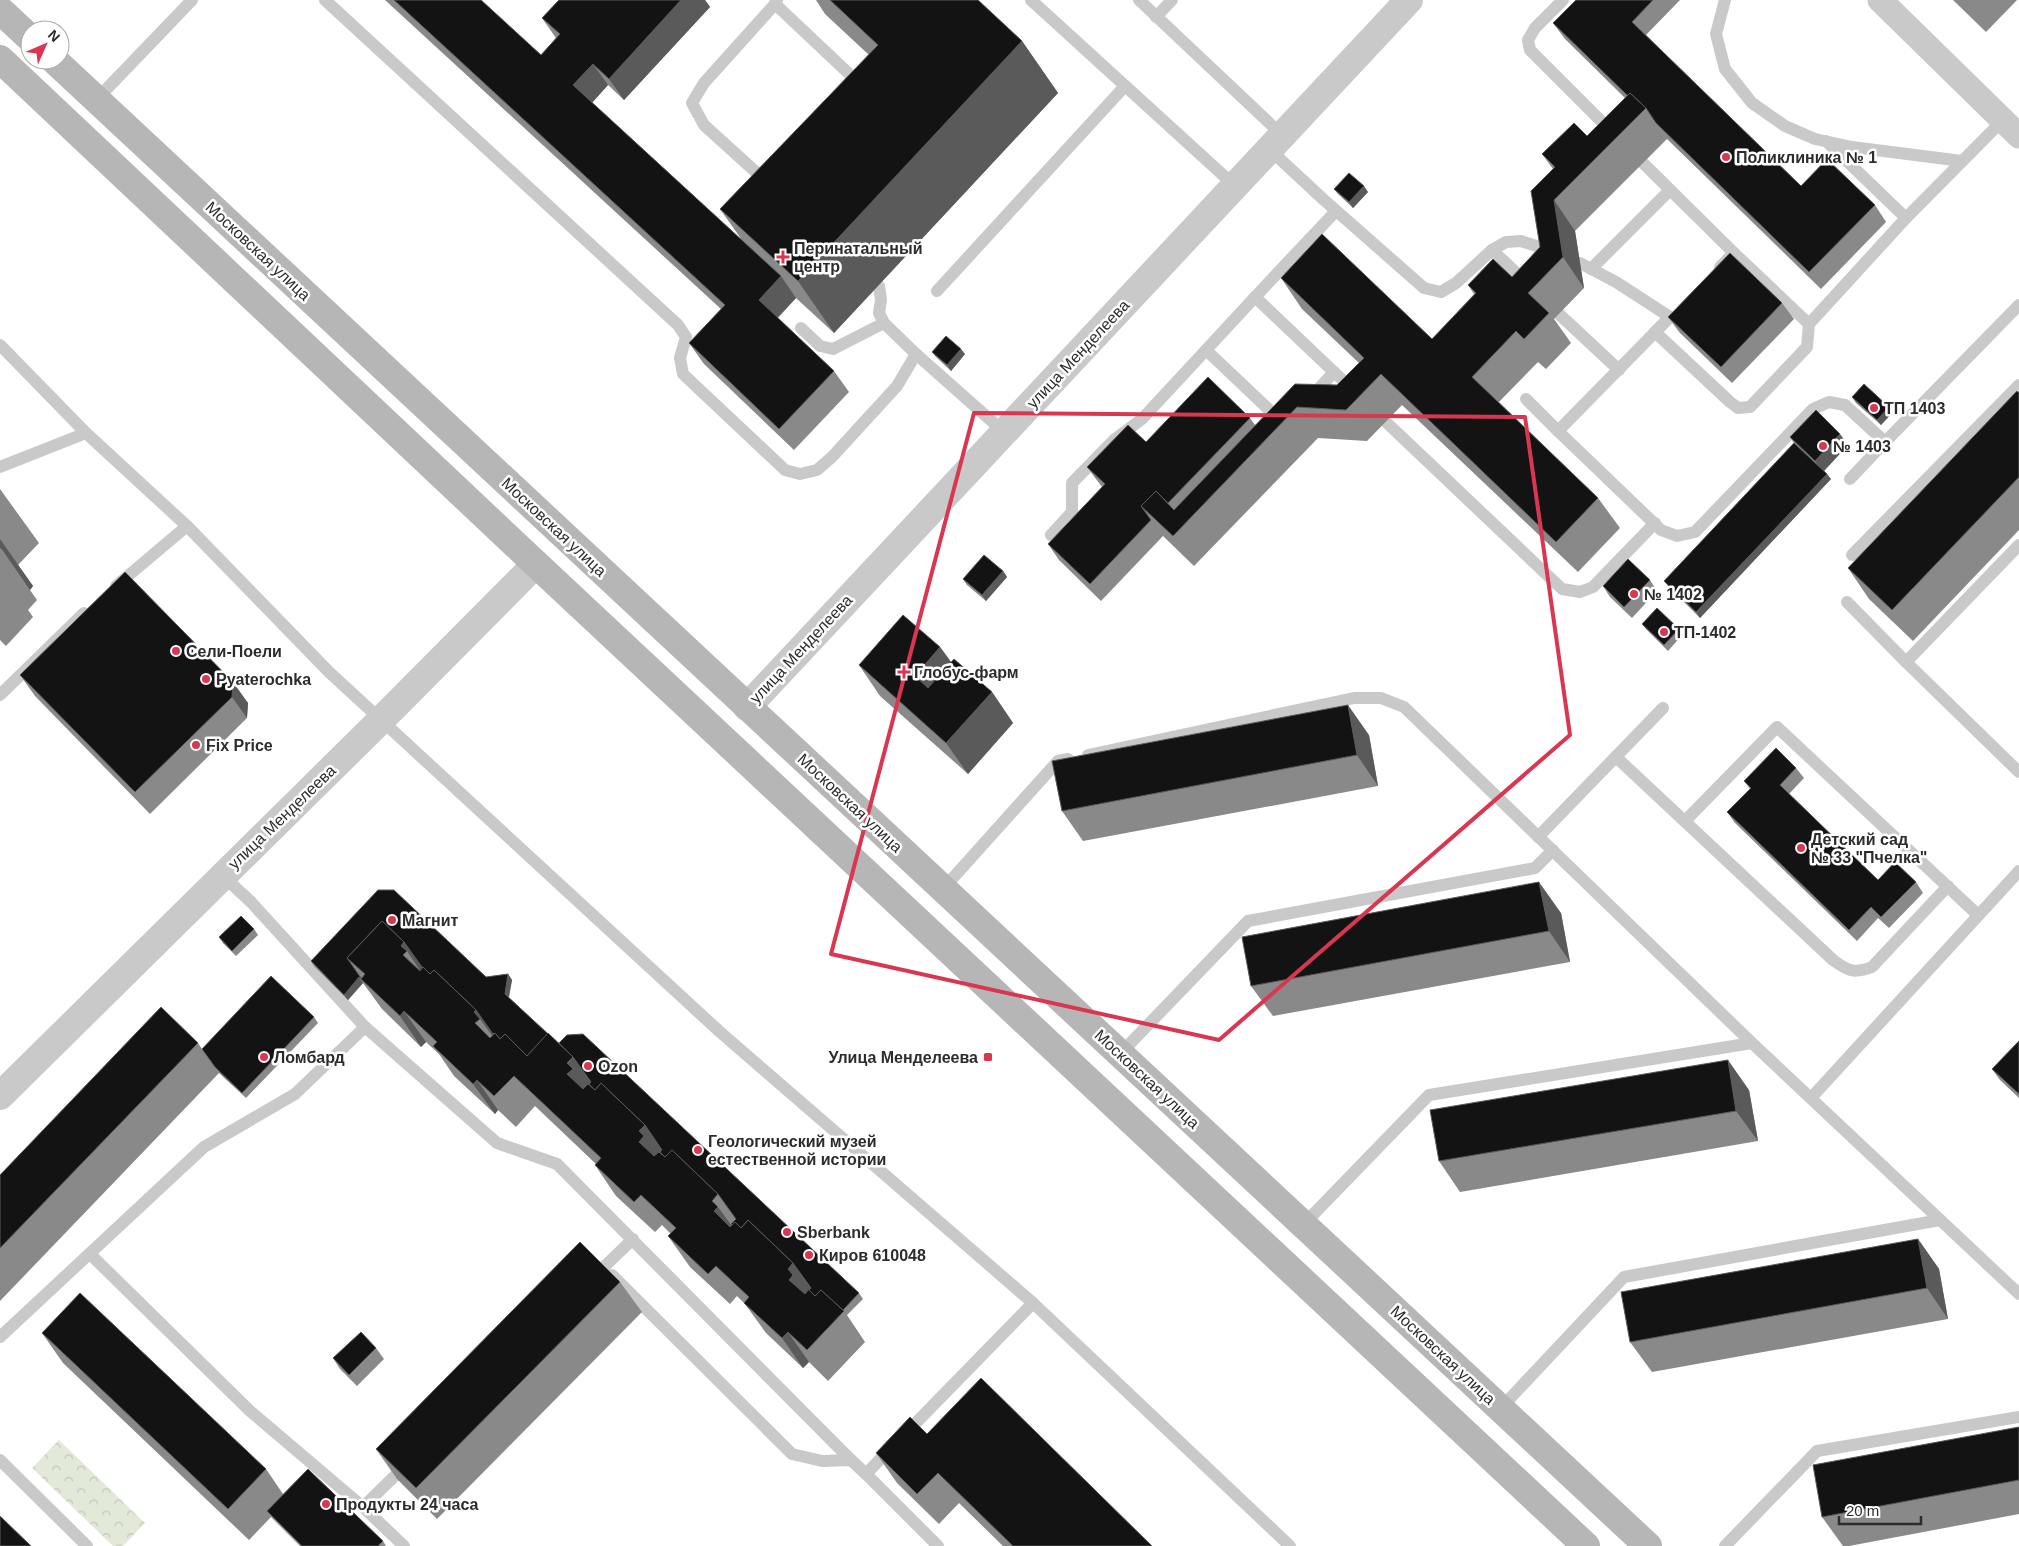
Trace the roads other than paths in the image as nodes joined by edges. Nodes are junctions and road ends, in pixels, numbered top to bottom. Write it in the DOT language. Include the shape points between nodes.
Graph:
graph roads {
  1 [pos="192,0"];
  2 [pos="325,0"];
  3 [pos="1031,0"];
  4 [pos="1139,0"];
  5 [pos="1172,0"];
  6 [pos="1409,0"];
  7 [pos="1563,0"];
  8 [pos="1724,0"];
  9 [pos="776,2"];
  10 [pos="1890,3"];
  11 [pos="0,10"];
  12 [pos="1156,16"];
  13 [pos="20,29"];
  14 [pos="0,59"];
  15 [pos="64,70"];
  16 [pos="1125,86"];
  17 [pos="869,92"];
  18 [pos="96,100"];
  19 [pos="2011,128"];
  20 [pos="1621,141"];
  21 [pos="1826,141"];
  22 [pos="1276,142"];
  23 [pos="1962,161"];
  24 [pos="1643,163"];
  25 [pos="1234,186"];
  26 [pos="1670,190"];
  27 [pos="780,195"];
  28 [pos="1336,211"];
  29 [pos="1906,218"];
  30 [pos="1492,250"];
  31 [pos="1558,253"];
  32 [pos="1734,253"];
  33 [pos="1708,278"];
  34 [pos="879,286"];
  35 [pos="937,291"];
  36 [pos="1535,291"];
  37 [pos="1255,297"];
  38 [pos="2019,305"];
  39 [pos="1559,314"];
  40 [pos="884,323"];
  41 [pos="1809,324"];
  42 [pos="801,328"];
  43 [pos="1655,332"];
  44 [pos="1206,350"];
  45 [pos="3,354"];
  46 [pos="916,354"];
  47 [pos="1619,370"];
  48 [pos="1334,372"];
  49 [pos="2019,385"];
  50 [pos="1362,398"];
  51 [pos="1526,400"];
  52 [pos="1304,406"];
  53 [pos="1386,422"];
  54 [pos="1285,426"];
  55 [pos="1558,431"];
  56 [pos="1004,432"];
  57 [pos="86,433"];
  58 [pos="1885,442"];
  59 [pos="0,466"];
  60 [pos="1850,478"];
  61 [pos="1655,523"];
  62 [pos="187,526"];
  63 [pos="1051,534"];
  64 [pos="563,536"];
  65 [pos="2019,545"];
  66 [pos="1852,555"];
  67 [pos="536,564"];
  68 [pos="1846,602"];
  69 [pos="1906,662"];
  70 [pos="0,695"];
  71 [pos="747,707"];
  72 [pos="1663,708"];
  73 [pos="382,719"];
  74 [pos="720,736"];
  75 [pos="1616,757"];
  76 [pos="2019,772"];
  77 [pos="1685,821"];
  78 [pos="1538,837"];
  79 [pos="1553,850"];
  80 [pos="2019,871"];
  81 [pos="222,875"];
  82 [pos="1948,886"];
  83 [pos="943,890"];
  84 [pos="1978,915"];
  85 [pos="365,1027"];
  86 [pos="1752,1043"];
  87 [pos="1120,1054"];
  88 [pos="0,1096"];
  89 [pos="1811,1098"];
  90 [pos="1940,1220"];
  91 [pos="1303,1225"];
  92 [pos="633,1239"];
  93 [pos="90,1254"];
  94 [pos="2019,1294"];
  95 [pos="1032,1303"];
  96 [pos="0,1337"];
  97 [pos="1500,1409"];
  98 [pos="2019,1417"];
  99 [pos="413,1457"];
  100 [pos="0,1460"];
  101 [pos="851,1460"];
  102 [pos="866,1474"];
  103 [pos="364,1507"];
  104 [pos="87,1546"];
  105 [pos="404,1546"];
  106 [pos="938,1546"];
  107 [pos="1290,1546"];
  108 [pos="1586,1546"];
  109 [pos="1648,1546"];
  110 [pos="1725,1546"];
  1 -- 18 [label="lane"];
  2 -- 46 [label="lane" via="678,325 686,337 680,358 683,374 785,470 800,474 817,470 832,457 897,386"];
  3 -- 16 [label="lane"];
  4 -- 12 [label="lane"];
  5 -- 12 [label="lane"];
  6 -- 22 [label="street, улица Менделеева"];
  7 -- 20 [label="lane" via="1528,40 1530,50"];
  8 -- 21 [label="lane" via="1716,34 1725,68 1752,103 1785,126"];
  9 -- 17 [label="lane"];
  9 -- 27 [label="lane" via="704,83 692,103 704,125"];
  10 -- 19 [label="street"];
  11 -- 13 [label="main road"];
  12 -- 22 [label="lane"];
  14 -- 67 [label="main road"];
  15 -- 18 [label="main road, Московская улица"];
  16 -- 25 [label="lane"];
  16 -- 35 [label="lane"];
  18 -- 64 [label="main road, Московская улица"];
  19 -- 23 [label="lane"];
  21 -- 23 [label="lane"];
  21 -- 29 [label="lane"];
  22 -- 25 [label="street, улица Менделеева"];
  22 -- 28 [label="lane"];
  23 -- 29 [label="lane"];
  24 -- 26 [label="lane"];
  25 -- 56 [label="street, улица Менделеева"];
  26 -- 32 [label="lane"];
  26 -- 43 [label="lane" via="1585,266 1673,314"];
  28 -- 30 [label="lane" via="1424,288 1440,292 1456,283"];
  28 -- 37 [label="lane"];
  29 -- 41 [label="lane"];
  30 -- 31 [label="lane" via="1506,242 1521,241"];
  30 -- 36 [label="lane"];
  32 -- 33 [label="lane"];
  32 -- 41 [label="lane"];
  34 -- 40 [label="lane" via="880,314"];
  37 -- 44 [label="lane"];
  37 -- 48 [label="lane"];
  38 -- 58 [label="lane"];
  39 -- 47 [label="lane"];
  40 -- 42 [label="lane" via="833,349 820,346"];
  40 -- 46 [label="lane"];
  41 -- 43 [label="lane" via="1807,347 1750,407 1738,408"];
  43 -- 47 [label="lane"];
  44 -- 54 [label="lane"];
  44 -- 63 [label="lane" via="1142,419 1115,439 1072,483 1072,512"];
  45 -- 57 [label="lane"];
  46 -- 56 [label="lane"];
  47 -- 55 [label="lane"];
  48 -- 50 [label="lane"];
  48 -- 52 [label="lane"];
  49 -- 66 [label="lane"];
  51 -- 55 [label="lane"];
  53 -- 61 [label="lane" via="1562,589 1580,592 1593,587"];
  55 -- 61 [label="lane"];
  56 -- 71 [label="street, улица Менделеева"];
  57 -- 59 [label="lane"];
  57 -- 62 [label="lane"];
  58 -- 60 [label="lane"];
  58 -- 61 [label="lane" via="1845,405 1829,402 1813,409 1694,532 1677,536 1661,530"];
  62 -- 70 [label="lane" via="68,628"];
  62 -- 73 [label="lane" via="329,672"];
  64 -- 67 [label="main road, улица Менделеева"];
  64 -- 71 [label="main road, Московская улица"];
  65 -- 69 [label="lane"];
  67 -- 73 [label="street, улица Менделеева"];
  67 -- 74 [label="main road"];
  68 -- 69 [label="lane"];
  69 -- 76 [label="lane"];
  71 -- 74 [label="main road"];
  71 -- 83 [label="main road, Московская улица"];
  72 -- 75 [label="lane"];
  73 -- 81 [label="street, улица Менделеева"];
  73 -- 95 [label="lane" via="720,1032"];
  74 -- 108 [label="main road"];
  75 -- 77 [label="lane"];
  75 -- 78 [label="lane"];
  77 -- 82 [label="lane" via="1846,969 1860,972 1872,967"];
  77 -- 82 [label="lane" via="1777,727"];
  78 -- 79 [label="lane"];
  78 -- 83 [label="lane" via="1404,707 1381,698 1354,698 1058,761"];
  79 -- 86 [label="lane"];
  79 -- 87 [label="lane" via="1536,868 1248,920"];
  80 -- 84 [label="lane"];
  81 -- 85 [label="lane" via="251,902"];
  81 -- 88 [label="street, улица Менделеева"];
  82 -- 84 [label="lane"];
  83 -- 87 [label="main road, Московская улица"];
  84 -- 89 [label="lane"];
  85 -- 92 [label="lane" via="497,1143 557,1164"];
  85 -- 93 [label="lane" via="295,1094 204,1147"];
  86 -- 89 [label="lane"];
  86 -- 91 [label="lane" via="1429,1095"];
  87 -- 91 [label="main road, Московская улица"];
  89 -- 90 [label="lane"];
  90 -- 94 [label="lane"];
  90 -- 97 [label="lane" via="1624,1277"];
  91 -- 97 [label="main road, Московская улица"];
  92 -- 101 [label="lane"];
  92 -- 101 [label="lane" via="600,1270 792,1454 822,1462"];
  93 -- 96 [label="lane"];
  93 -- 103 [label="lane" via="250,1411"];
  95 -- 102 [label="lane"];
  95 -- 107 [label="lane"];
  97 -- 109 [label="main road, Московская улица"];
  98 -- 110 [label="lane" via="1817,1451"];
  99 -- 103 [label="lane"];
  100 -- 104 [label="lane"];
  101 -- 102 [label="lane"];
  102 -- 106 [label="lane"];
  103 -- 105 [label="lane"];
}
